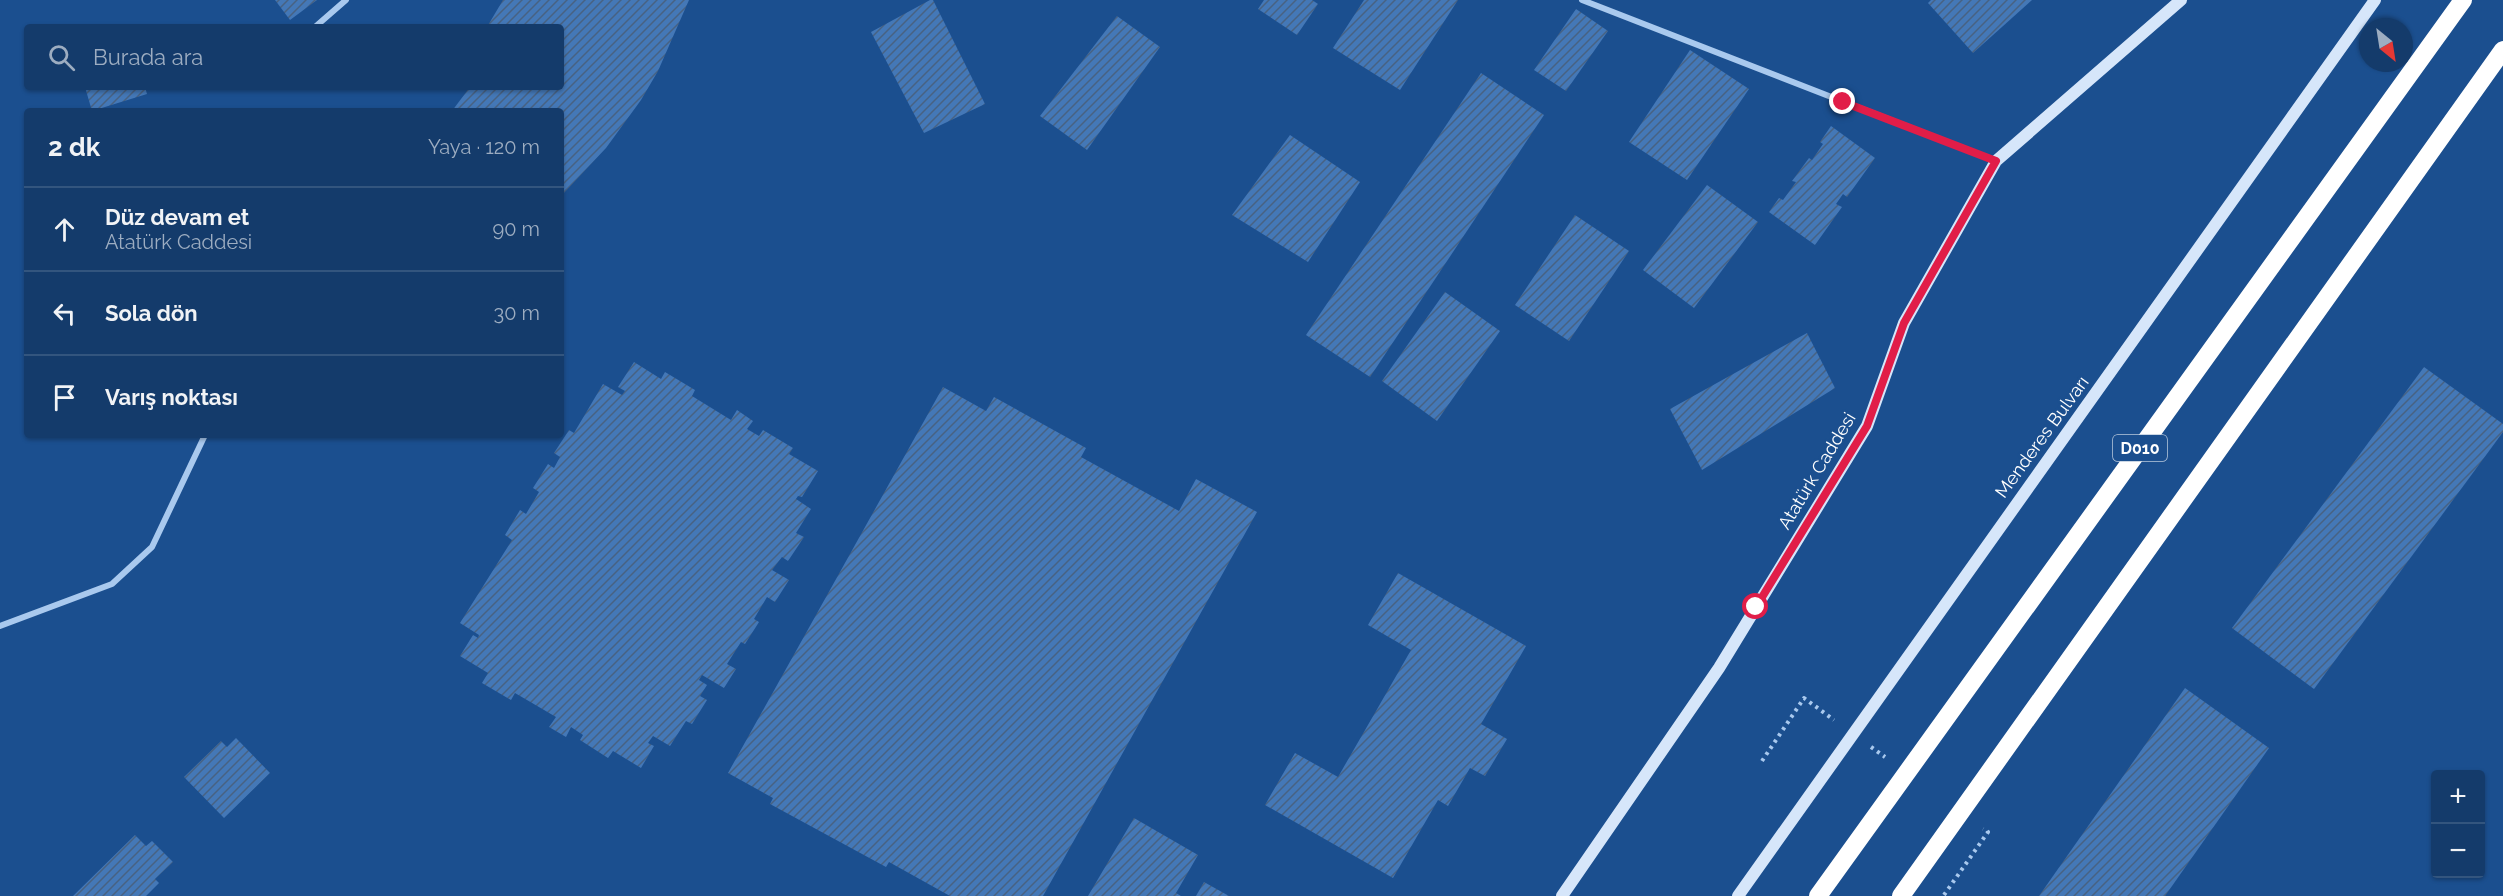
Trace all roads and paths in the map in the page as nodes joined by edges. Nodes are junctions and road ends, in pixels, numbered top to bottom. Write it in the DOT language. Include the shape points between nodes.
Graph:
graph roads {
  1 [pos="346,0"];
  2 [pos="1582,0"];
  3 [pos="2181,0"];
  4 [pos="2375,0"];
  5 [pos="2463,0"];
  6 [pos="318,24"];
  7 [pos="2503,50"];
  8 [pos="1996,161"];
  9 [pos="204,438"];
  10 [pos="0,626"];
  11 [pos="1804,698"];
  12 [pos="1762,761"];
  13 [pos="1988,832"];
  14 [pos="1944,895"];
  15 [pos="1562,896"];
  16 [pos="1738,896"];
  17 [pos="1818,896"];
  18 [pos="1901,896"];
  1 -- 6 [label="street"];
  2 -- 8 [label="street"];
  3 -- 8 [label="street, Atatürk Caddesi"];
  4 -- 16 [label="street, Menderes Bulvarı"];
  5 -- 17 [label="highway, D010"];
  7 -- 18 [label="highway"];
  8 -- 15 [label="street, Atatürk Caddesi" via="1904,323 1867,426 1719,668"];
  9 -- 10 [label="street" via="152,547 112,584"];
  11 -- 12 [label="path"];
  13 -- 14 [label="path"];
}
